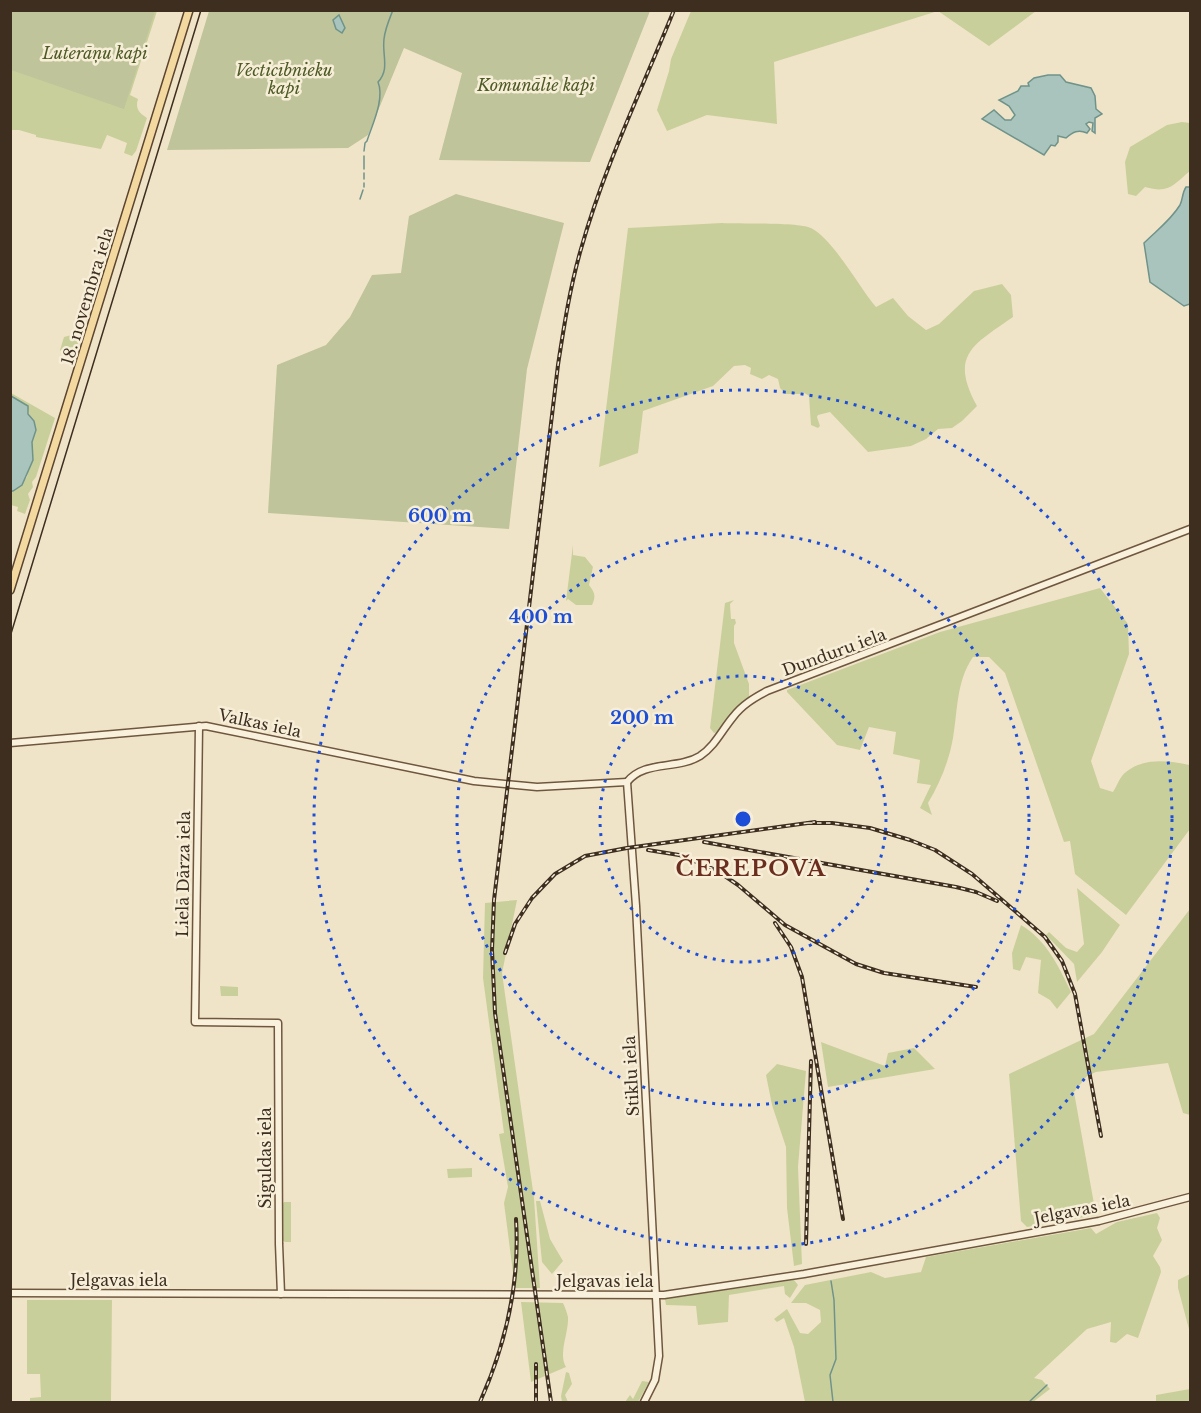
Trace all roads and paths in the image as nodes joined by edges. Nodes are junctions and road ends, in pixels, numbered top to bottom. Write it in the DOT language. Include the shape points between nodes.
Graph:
graph roads {
  1 [pos="189,10"];
  2 [pos="1191,529"];
  3 [pos="10,590"];
  4 [pos="199,726"];
  5 [pos="10,743"];
  6 [pos="627,782"];
  7 [pos="501,784"];
  8 [pos="278,1023"];
  9 [pos="1191,1197"];
  10 [pos="10,1293"];
  11 [pos="281,1294"];
  12 [pos="655,1295"];
  13 [pos="644,1402"];
  1 -- 3 [label="main road, 18. novembra iela"];
  2 -- 6 [label="street, Dunduru iela" via="766,691 739,710 713,745 698,757 642,770"];
  4 -- 5 [label="street, Valkas iela"];
  4 -- 7 [label="street, Valkas iela"];
  4 -- 8 [label="street, Lielā Dārza iela" via="195,1022"];
  6 -- 7 [label="street, Dunduru iela" via="537,787"];
  6 -- 12 [label="street, Stiklu iela"];
  8 -- 11 [label="street, Siguldas iela"];
  9 -- 12 [label="street, Jelgavas iela" via="1110,1219 1018,1236"];
  10 -- 11 [label="street, Jelgavas iela"];
  11 -- 12 [label="street, Jelgavas iela"];
  12 -- 13 [label="street, Stiklu iela" via="658,1368"];
}
